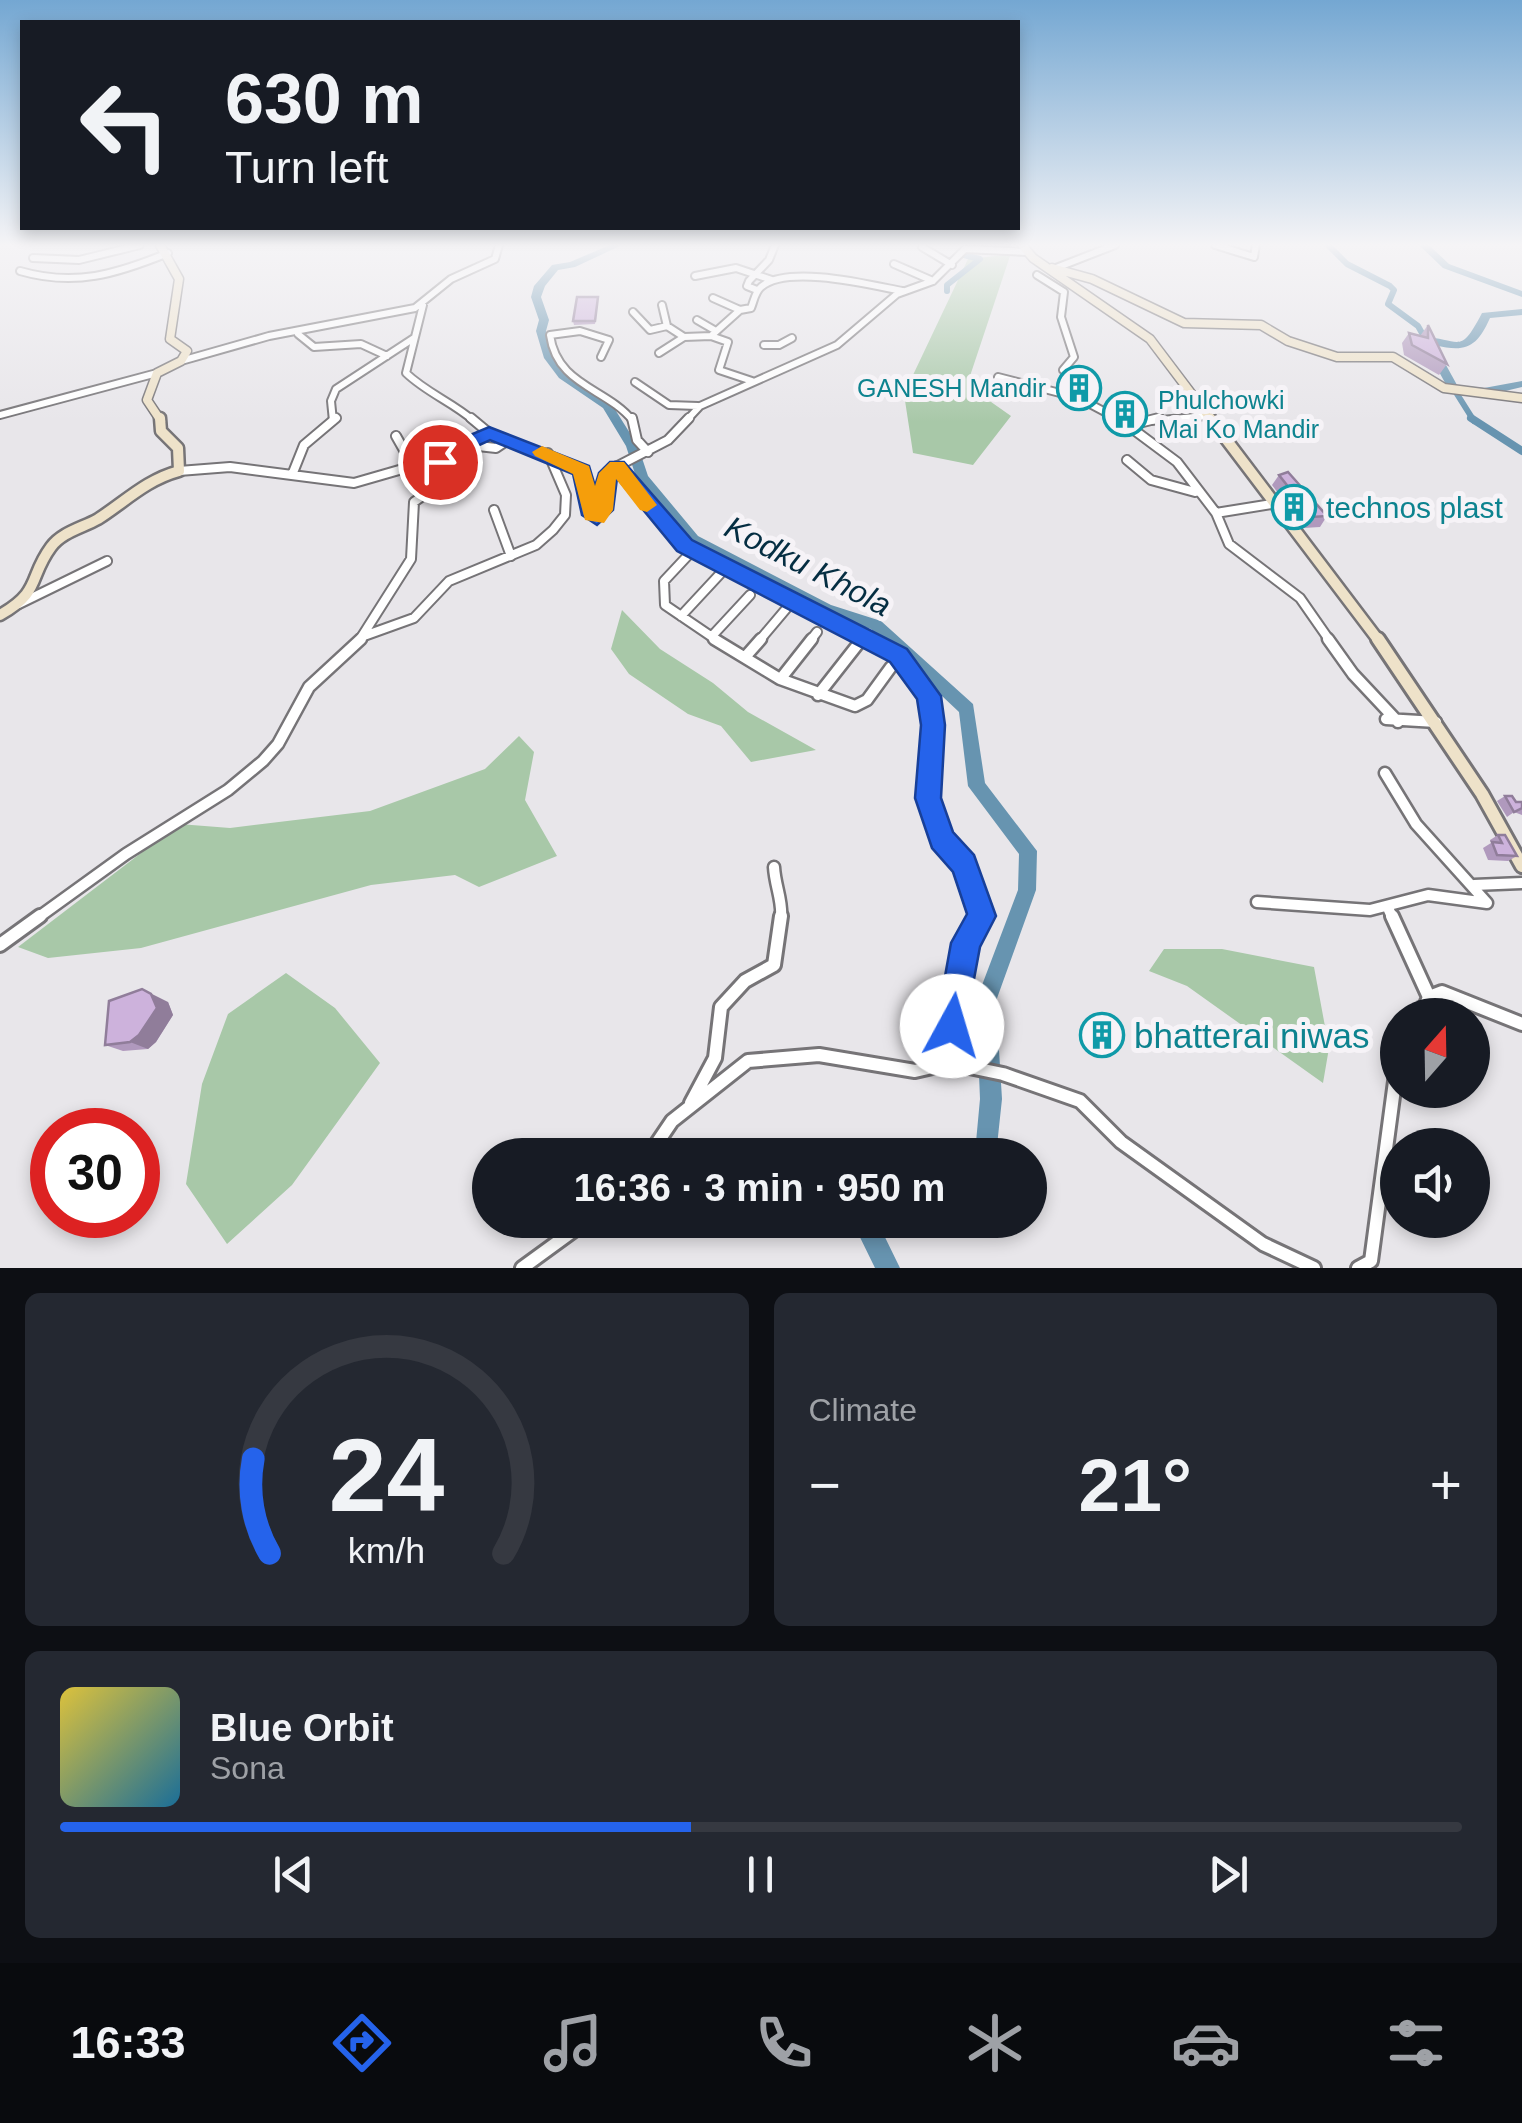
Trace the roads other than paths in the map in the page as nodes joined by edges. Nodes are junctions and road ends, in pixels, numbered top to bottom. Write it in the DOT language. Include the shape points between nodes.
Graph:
graph roads {
  1 [pos="180,304"];
  2 [pos="727,304"];
  3 [pos="752,304"];
  4 [pos="887,304"];
  5 [pos="1063,304"];
  6 [pos="1101,304"];
  7 [pos="1145,304"];
  8 [pos="423,305"];
  9 [pos="662,305"];
  10 [pos="740,310"];
  11 [pos="633,312"];
  12 [pos="698,320"];
  13 [pos="667,326"];
  14 [pos="714,333"];
  15 [pos="298,334"];
  16 [pos="684,337"];
  17 [pos="414,338"];
  18 [pos="792,338"];
  19 [pos="764,346"];
  20 [pos="659,353"];
  21 [pos="387,356"];
  22 [pos="601,357"];
  23 [pos="180,362"];
  24 [pos="157,374"];
  25 [pos="752,380"];
  26 [pos="634,382"];
  27 [pos="996,384"];
  28 [pos="1522,398"];
  29 [pos="1087,400"];
  30 [pos="700,406"];
  31 [pos="0,415"];
  32 [pos="1207,416"];
  33 [pos="1130,425"];
  34 [pos="489,433"];
  35 [pos="396,436"];
  36 [pos="505,442"];
  37 [pos="548,453"];
  38 [pos="645,454"];
  39 [pos="1127,460"];
  40 [pos="621,465"];
  41 [pos="412,466"];
  42 [pos="179,471"];
  43 [pos="292,475"];
  44 [pos="1197,493"];
  45 [pos="1272,504"];
  46 [pos="494,510"];
  47 [pos="1216,513"];
  48 [pos="693,550"];
  49 [pos="512,556"];
  50 [pos="106,562"];
  51 [pos="720,574"];
  52 [pos="750,595"];
  53 [pos="20,604"];
  54 [pos="786,610"];
  55 [pos="0,615"];
  56 [pos="680,616"];
  57 [pos="817,632"];
  58 [pos="364,636"];
  59 [pos="712,636"];
  60 [pos="863,637"];
  61 [pos="746,656"];
  62 [pos="891,667"];
  63 [pos="782,677"];
  64 [pos="818,695"];
  65 [pos="1436,722"];
  66 [pos="1385,773"];
  67 [pos="1522,866"];
  68 [pos="774,867"];
  69 [pos="1522,883"];
  70 [pos="1474,884"];
  71 [pos="1257,902"];
  72 [pos="1388,908"];
  73 [pos="0,945"];
  74 [pos="1430,997"];
  75 [pos="1522,1024"];
  76 [pos="950,1063"];
  77 [pos="1390,1108"];
  78 [pos="688,1109"];
  79 [pos="657,1138"];
  80 [pos="563,1238"];
  81 [pos="522,1268"];
  82 [pos="1314,1268"];
  83 [pos="1358,1268"];
  1 -- 23 [label="street" via="170,339 187,348"];
  2 -- 10 [label="street"];
  3 -- 10 [label="street"];
  4 -- 25 [label="street" via="837,345"];
  5 -- 29 [label="street" via="1074,358 1063,370 1084,387"];
  6 -- 32 [label="street" via="1143,331"];
  7 -- 28 [label="street" via="1184,323 1261,325 1337,357 1393,356 1444,388"];
  8 -- 15 [label="street"];
  8 -- 17 [label="street"];
  9 -- 13 [label="street"];
  10 -- 14 [label="street"];
  11 -- 13 [label="street" via="650,330"];
  12 -- 14 [label="street"];
  13 -- 16 [label="street"];
  14 -- 16 [label="street"];
  14 -- 25 [label="street" via="728,342 719,370"];
  15 -- 21 [label="street" via="314,348 361,344"];
  15 -- 23 [label="street"];
  16 -- 20 [label="street"];
  17 -- 21 [label="street"];
  17 -- 34 [label="street" via="406,367 410,378"];
  18 -- 19 [label="street"];
  21 -- 43 [label="street" via="336,389 336,418 304,445"];
  22 -- 38 [label="street" via="610,340 580,331 550,335 554,356 582,386 632,417"];
  23 -- 24 [label="street"];
  24 -- 31 [label="street"];
  24 -- 42 [label="street" via="146,400 178,448"];
  25 -- 30 [label="street"];
  26 -- 30 [label="street" via="668,405"];
  27 -- 29 [label="street" via="998,377"];
  29 -- 33 [label="street"];
  30 -- 38 [label="street"];
  32 -- 33 [label="street"];
  32 -- 45 [label="street"];
  33 -- 44 [label="street" via="1178,462"];
  34 -- 36 [label="street"];
  34 -- 41 [label="street" via="470,442 460,458"];
  35 -- 41 [label="street"];
  36 -- 37 [label="street"];
  36 -- 58 [label="street" via="478,446 414,502 411,560"];
  37 -- 40 [label="street" via="582,470 597,518 606,478"];
  37 -- 49 [label="street" via="566,494 565,514 536,545"];
  38 -- 40 [label="street"];
  39 -- 44 [label="street" via="1151,480"];
  40 -- 48 [label="street" via="640,498"];
  41 -- 43 [label="street" via="354,483"];
  42 -- 43 [label="street" via="230,467"];
  42 -- 53 [label="street" via="144,484 50,548 42,574"];
  44 -- 47 [label="street"];
  45 -- 47 [label="street"];
  45 -- 65 [label="street"];
  46 -- 49 [label="street"];
  47 -- 65 [label="street" via="1220,538 1301,599 1392,720"];
  48 -- 56 [label="street" via="661,592 665,606"];
  48 -- 60 [label="street"];
  49 -- 58 [label="street" via="449,581 414,618"];
  50 -- 53 [label="street"];
  51 -- 56 [label="street"];
  52 -- 59 [label="street"];
  53 -- 55 [label="street"];
  54 -- 61 [label="street"];
  56 -- 59 [label="street"];
  57 -- 63 [label="street"];
  58 -- 73 [label="street" via="309,687 263,761"];
  59 -- 61 [label="street"];
  60 -- 64 [label="street"];
  60 -- 76 [label="street" via="898,656 929,696 928,798 982,916 957,976"];
  61 -- 63 [label="street"];
  62 -- 64 [label="street" via="855,706"];
  63 -- 64 [label="street"];
  65 -- 67 [label="street"];
  66 -- 70 [label="street" via="1416,824"];
  68 -- 78 [label="street" via="783,904 774,965 731,992 721,1008 716,1058"];
  69 -- 70 [label="street"];
  70 -- 72 [label="street" via="1487,903 1428,894"];
  71 -- 72 [label="street"];
  72 -- 74 [label="street"];
  74 -- 75 [label="street" via="1442,992"];
  76 -- 78 [label="street" via="915,1071 819,1055 762,1057"];
  76 -- 82 [label="street" via="1080,1101 1121,1142 1263,1244"];
  77 -- 83 [label="street" via="1371,1261"];
  78 -- 79 [label="street"];
  80 -- 81 [label="street"];
}
